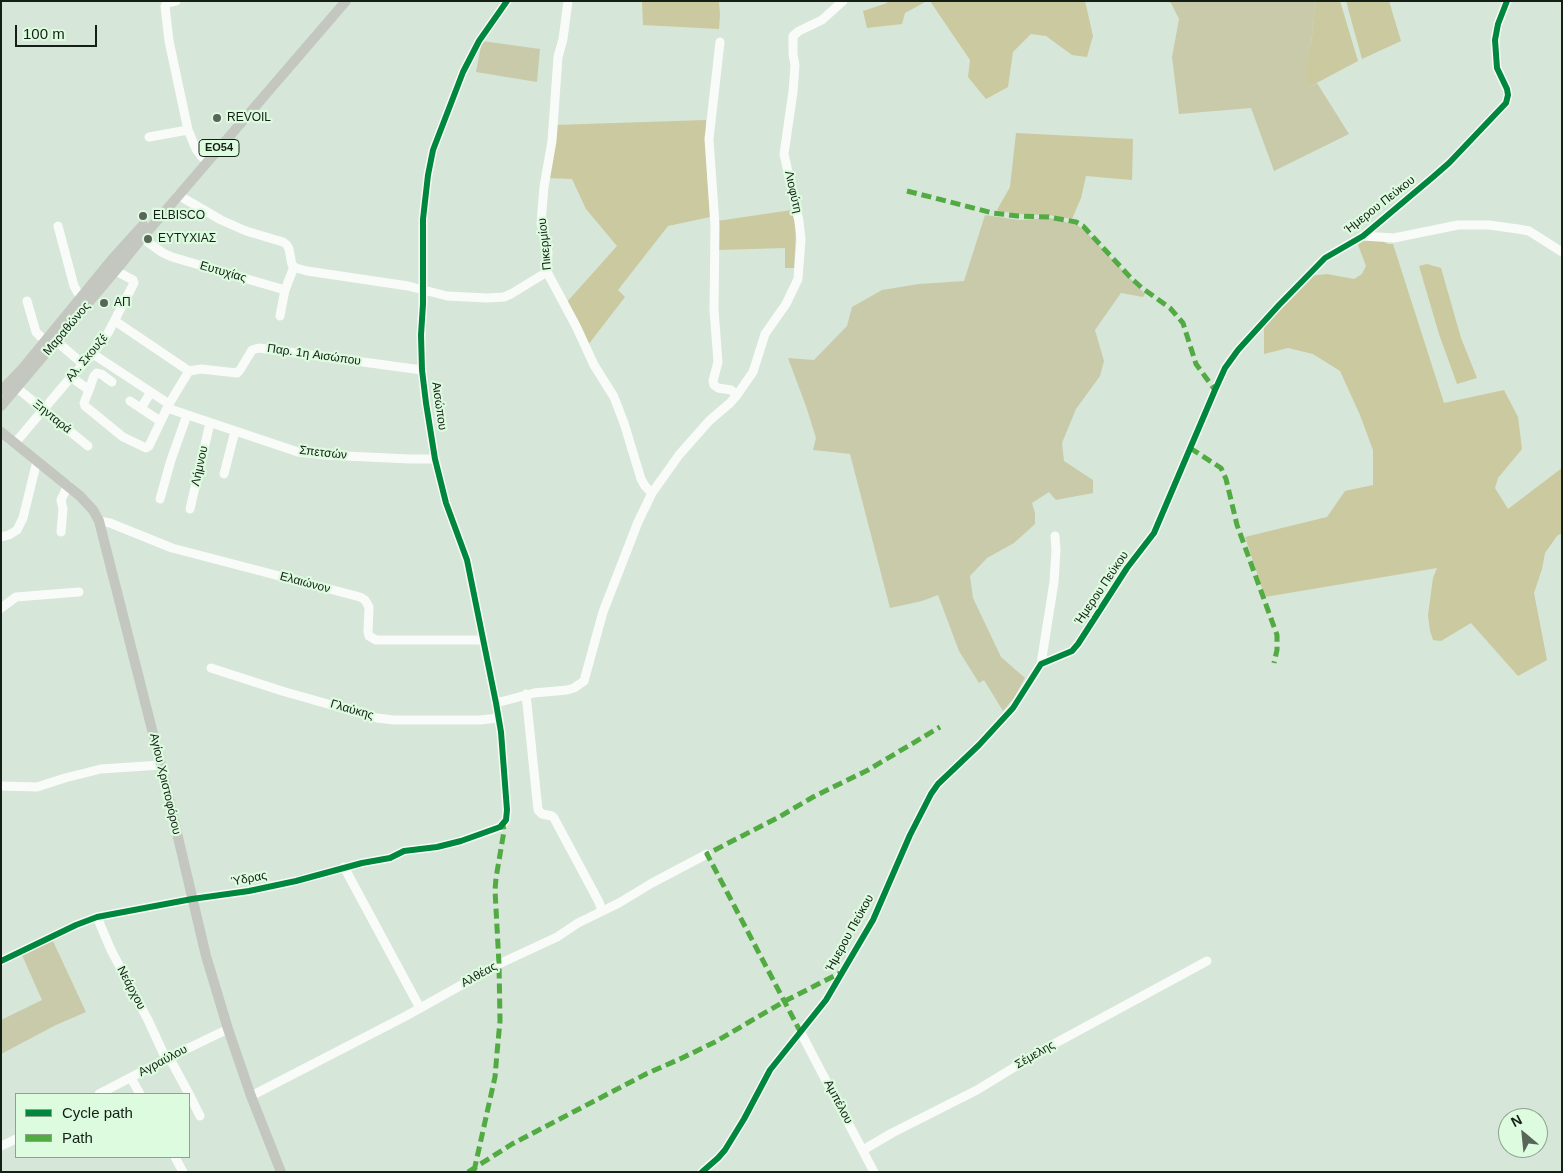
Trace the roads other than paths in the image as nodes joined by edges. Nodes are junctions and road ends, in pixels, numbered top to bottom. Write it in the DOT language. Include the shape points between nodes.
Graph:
graph roads {
  1 [pos="176,1"];
  2 [pos="337,1"];
  3 [pos="346,1"];
  4 [pos="507,1"];
  5 [pos="568,1"];
  6 [pos="843,1"];
  7 [pos="1507,1"];
  8 [pos="720,42"];
  9 [pos="188,130"];
  10 [pos="150,137"];
  11 [pos="202,157"];
  12 [pos="178,196"];
  13 [pos="58,226"];
  14 [pos="1363,236"];
  15 [pos="142,238"];
  16 [pos="1562,252"];
  17 [pos="294,266"];
  18 [pos="116,271"];
  19 [pos="547,272"];
  20 [pos="285,290"];
  21 [pos="423,290"];
  22 [pos="87,297"];
  23 [pos="27,300"];
  24 [pos="280,316"];
  25 [pos="115,321"];
  26 [pos="45,341"];
  27 [pos="56,341"];
  28 [pos="93,354"];
  29 [pos="83,364"];
  30 [pos="422,370"];
  31 [pos="189,371"];
  32 [pos="71,377"];
  33 [pos="112,382"];
  34 [pos="8,386"];
  35 [pos="89,390"];
  36 [pos="151,392"];
  37 [pos="737,395"];
  38 [pos="130,401"];
  39 [pos="1,406"];
  40 [pos="168,406"];
  41 [pos="141,408"];
  42 [pos="44,410"];
  43 [pos="187,415"];
  44 [pos="160,421"];
  45 [pos="210,423"];
  46 [pos="235,431"];
  47 [pos="1,432"];
  48 [pos="15,443"];
  49 [pos="88,446"];
  50 [pos="436,459"];
  51 [pos="37,461"];
  52 [pos="224,474"];
  53 [pos="68,485"];
  54 [pos="652,493"];
  55 [pos="160,499"];
  56 [pos="190,510"];
  57 [pos="99,521"];
  58 [pos="61,532"];
  59 [pos="1055,536"];
  60 [pos="1,537"];
  61 [pos="79,592"];
  62 [pos="1,608"];
  63 [pos="483,640"];
  64 [pos="1041,664"];
  65 [pos="211,668"];
  66 [pos="526,694"];
  67 [pos="496,703"];
  68 [pos="499,718"];
  69 [pos="161,765"];
  70 [pos="1,786"];
  71 [pos="503,824"];
  72 [pos="707,854"];
  73 [pos="344,868"];
  74 [pos="192,899"];
  75 [pos="602,912"];
  76 [pos="97,917"];
  77 [pos="1,961"];
  78 [pos="1207,961"];
  79 [pos="420,1008"];
  80 [pos="228,1029"];
  81 [pos="801,1033"];
  82 [pos="168,1058"];
  83 [pos="131,1078"];
  84 [pos="101,1093"];
  85 [pos="139,1093"];
  86 [pos="188,1093"];
  87 [pos="190,1096"];
  88 [pos="251,1096"];
  89 [pos="200,1116"];
  90 [pos="15,1139"];
  91 [pos="1,1146"];
  92 [pos="863,1150"];
  93 [pos="176,1158"];
  94 [pos="183,1172"];
  95 [pos="281,1172"];
  96 [pos="702,1172"];
  97 [pos="874,1172"];
  1 -- 9 [label="street" via="167,3 165,8"];
  2 -- 11 [label="main road, Μαραθώνος / ΕΟ54"];
  3 -- 12 [label="main road, Μαραθώνος / ΕΟ54"];
  4 -- 21 [label="street, Αισώπου" via="479,41 463,72 433,150 423,219"];
  5 -- 19 [label="street, Πικερμίου" via="558,57 552,141 544,187 542,230 548,252"];
  6 -- 37 [label="street, Λιοφύτη" via="822,20 793,36 794,92 784,154 802,240 798,279 786,304 765,334 752,374"];
  7 -- 14 [label="street, Ήμερου Πεύκου" via="1495,40 1497,68 1507,89 1506,103 1449,162"];
  8 -- 37 [label="street" via="709,139 715,225 714,310 718,362 714,385"];
  9 -- 10 [label="street"];
  9 -- 11 [label="street"];
  11 -- 22 [label="main road, Μαραθώνος / ΕΟ54"];
  12 -- 15 [label="main road, Μαραθώνος / ΕΟ54"];
  12 -- 17 [label="street" via="246,231 283,242 289,249"];
  13 -- 22 [label="street" via="70,270"];
  14 -- 16 [label="street" via="1394,238 1458,225 1489,225 1528,231"];
  14 -- 64 [label="street, Ήμερου Πεύκου" via="1325,258 1238,350 1225,368 1154,533 1127,568 1078,644"];
  15 -- 18 [label="main road, Μαραθώνος / ΕΟ54"];
  15 -- 20 [label="street, Ευτυχίας" via="172,257"];
  17 -- 20 [label="street"];
  17 -- 21 [label="street" via="307,271"];
  18 -- 22 [label="main road, Μαραθώνος / ΕΟ54"];
  18 -- 25 [label="street, Αλ. Σκουζέ" via="134,283"];
  19 -- 21 [label="street" via="504,297 447,296"];
  19 -- 54 [label="street, Πικερμίου" via="594,365 614,397 641,479"];
  20 -- 24 [label="street"];
  21 -- 30 [label="street, Αισώπου"];
  22 -- 26 [label="main road, Μαραθώνος / ΕΟ54"];
  22 -- 27 [label="main road, Μαραθώνος / ΕΟ54"];
  23 -- 26 [label="street" via="36,332"];
  25 -- 28 [label="street, Αλ. Σκουζέ"];
  25 -- 31 [label="street"];
  26 -- 34 [label="main road, Μαραθώνος / ΕΟ54"];
  27 -- 29 [label="street"];
  27 -- 34 [label="main road, Μαραθώνος / ΕΟ54"];
  28 -- 29 [label="street, Αλ. Σκουζέ"];
  28 -- 36 [label="street, Σπετσών"];
  29 -- 32 [label="street, Αλ. Σκουζέ"];
  30 -- 31 [label="street, Παρ. 1η Αισώπου" via="259,348 252,350 237,373"];
  30 -- 50 [label="street, Αισώπου"];
  31 -- 40 [label="street"];
  32 -- 35 [label="street"];
  32 -- 42 [label="street, Αλ. Σκουζέ"];
  33 -- 35 [label="street" via="97,373"];
  34 -- 39 [label="main road, Μαραθώνος / ΕΟ54"];
  34 -- 42 [label="street, Ξηνταρά"];
  35 -- 44 [label="street" via="85,406 123,437 144,448 149,446"];
  36 -- 40 [label="street, Σπετσών"];
  36 -- 41 [label="street"];
  37 -- 54 [label="street" via="679,455"];
  38 -- 41 [label="street"];
  40 -- 43 [label="street, Σπετσών"];
  40 -- 44 [label="street"];
  41 -- 44 [label="street"];
  42 -- 48 [label="street, Αλ. Σκουζέ"];
  42 -- 49 [label="street, Ξηνταρά"];
  43 -- 45 [label="street, Σπετσών"];
  43 -- 55 [label="street"];
  45 -- 46 [label="street, Σπετσών"];
  45 -- 56 [label="street, Λήμνου"];
  46 -- 50 [label="street, Σπετσών" via="298,452"];
  46 -- 52 [label="street"];
  47 -- 48 [label="main road, Αγίου Χριστοφόρου"];
  48 -- 51 [label="main road, Αγίου Χριστοφόρου"];
  50 -- 63 [label="street, Αισώπου" via="446,502 467,560"];
  51 -- 53 [label="main road, Αγίου Χριστοφόρου"];
  51 -- 60 [label="street" via="23,518 17,530"];
  53 -- 57 [label="main road, Αγίου Χριστοφόρου" via="86,502"];
  53 -- 58 [label="street" via="61,500"];
  54 -- 66 [label="street" via="602,612 584,681 567,690"];
  57 -- 63 [label="street, Ελαιώνον" via="110,522 172,548 360,597 369,607 369,636 376,640"];
  57 -- 69 [label="main road, Αγίου Χριστοφόρου"];
  59 -- 64 [label="street" via="1055,575"];
  61 -- 62 [label="street" via="16,597"];
  63 -- 67 [label="street, Αισώπου"];
  64 -- 81 [label="street, Ήμερου Πεύκου" via="1013,708 931,794 873,920 826,1000"];
  65 -- 68 [label="street, Γλαύκης" via="377,718"];
  66 -- 67 [label="street"];
  66 -- 75 [label="street" via="538,810 554,818"];
  67 -- 68 [label="street, Αισώπου"];
  68 -- 71 [label="street, Αισώπου" via="507,810"];
  69 -- 70 [label="street" via="102,769 36,787"];
  69 -- 74 [label="main road, Αγίου Χριστοφόρου"];
  71 -- 73 [label="street, Ύδρας" via="461,841"];
  72 -- 75 [label="street, Αλθέας"];
  73 -- 74 [label="street, Ύδρας" via="249,891"];
  73 -- 79 [label="street"];
  74 -- 76 [label="street, Ύδρας"];
  74 -- 80 [label="main road, Αγίου Χριστοφόρου"];
  75 -- 79 [label="street, Αλθέας"];
  76 -- 77 [label="street, Ύδρας"];
  76 -- 82 [label="street, Νεάρχου" via="110,950"];
  78 -- 92 [label="street, Σέμελης"];
  79 -- 88 [label="street, Αλθέας"];
  80 -- 82 [label="street, Αγραύλου"];
  80 -- 88 [label="main road, Αγίου Χριστοφόρου"];
  81 -- 92 [label="street, Αμπέλου"];
  81 -- 96 [label="street, Ήμερου Πεύκου" via="770,1070 724,1150"];
  82 -- 83 [label="street, Αγραύλου"];
  82 -- 86 [label="street, Νεάρχου"];
  83 -- 84 [label="street, Αγραύλου"];
  83 -- 85 [label="street"];
  87 -- 89 [label="street, Νεάρχου"];
  88 -- 95 [label="main road, Αγίου Χριστοφόρου"];
  90 -- 91 [label="street"];
  92 -- 97 [label="street, Αμπέλου"];
  93 -- 94 [label="street"];
}
